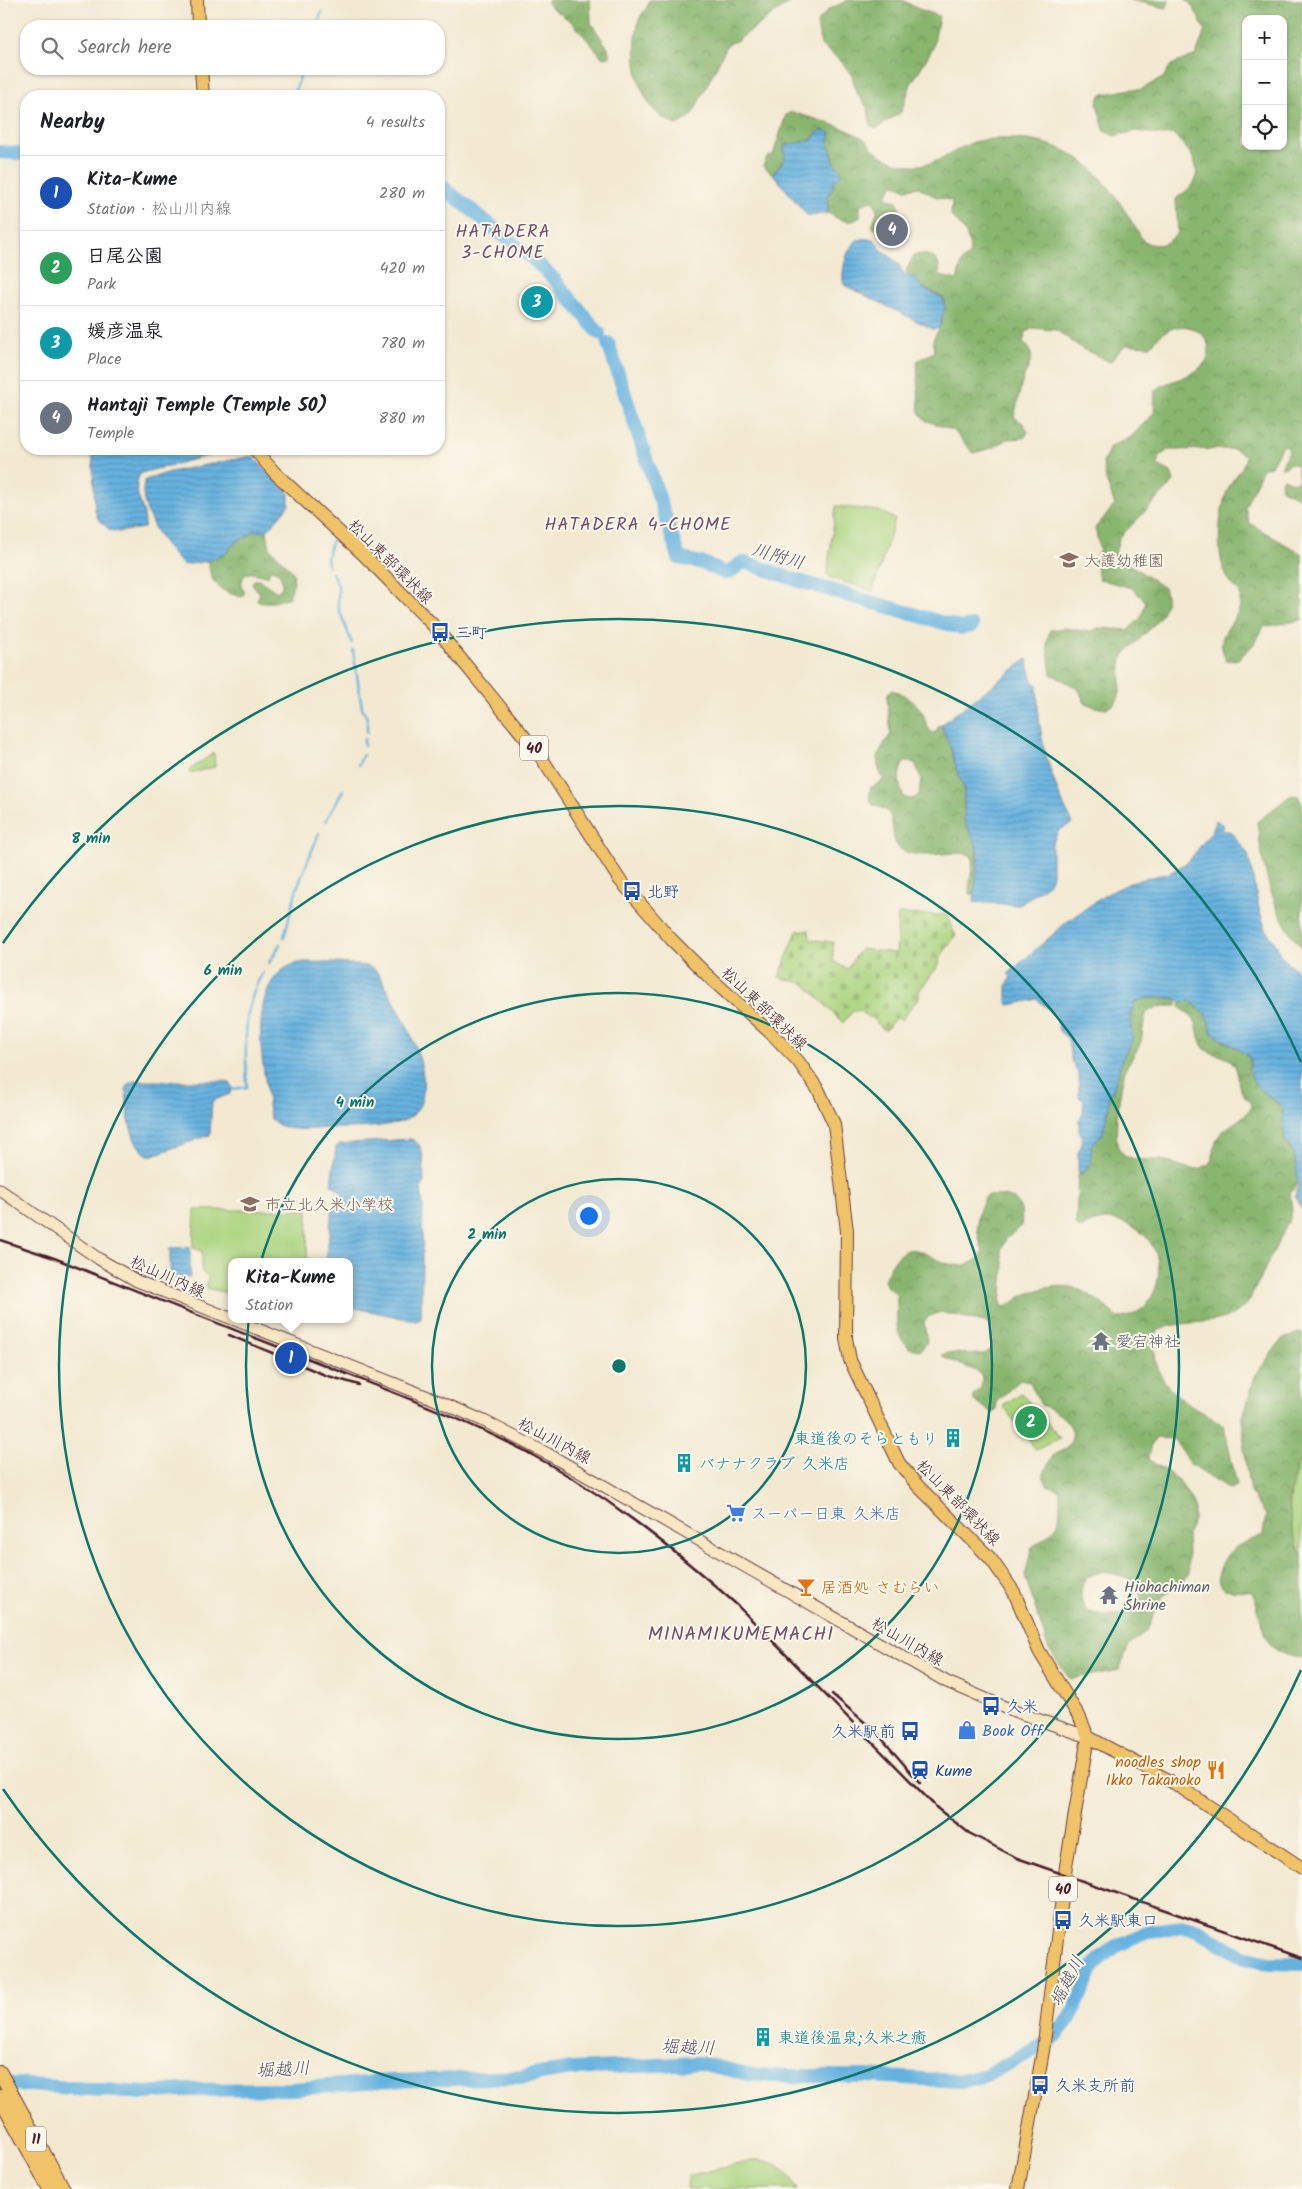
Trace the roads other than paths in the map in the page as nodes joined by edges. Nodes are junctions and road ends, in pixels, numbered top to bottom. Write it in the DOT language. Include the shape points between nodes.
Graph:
graph roads {
  1 [pos="197,0"];
  2 [pos="198,20"];
  3 [pos="201,75"];
  4 [pos="203,90"];
  5 [pos="259,455"];
  6 [pos="0,1190"];
  7 [pos="228,1317"];
  8 [pos="242,1323"];
  9 [pos="1088,1737"];
  10 [pos="1302,1868"];
  11 [pos="3,2084"];
  12 [pos="50,2189"];
  13 [pos="63,2189"];
  14 [pos="1018,2189"];
  1 -- 2 [label="main road"];
  3 -- 4 [label="main road"];
  5 -- 9 [label="main road, 松山東部環状線 / 40" via="433,625 541,757 609,866 630,892 671,940 798,1061 819,1091 834,1124 847,1227 846,1338 850,1360 900,1463 918,1486 991,1559 1014,1592 1039,1651"];
  6 -- 7 [label="main road, 松山川内線" via="99,1260 136,1281"];
  8 -- 9 [label="main road, 松山川内線" via="484,1421 632,1501 947,1682 1014,1711"];
  9 -- 10 [label="main road" via="1174,1783"];
  9 -- 14 [label="main road, 40" via="1066,1866 1043,2047"];
  11 -- 12 [label="highway, 11"];
  11 -- 13 [label="highway, 11"];
}
